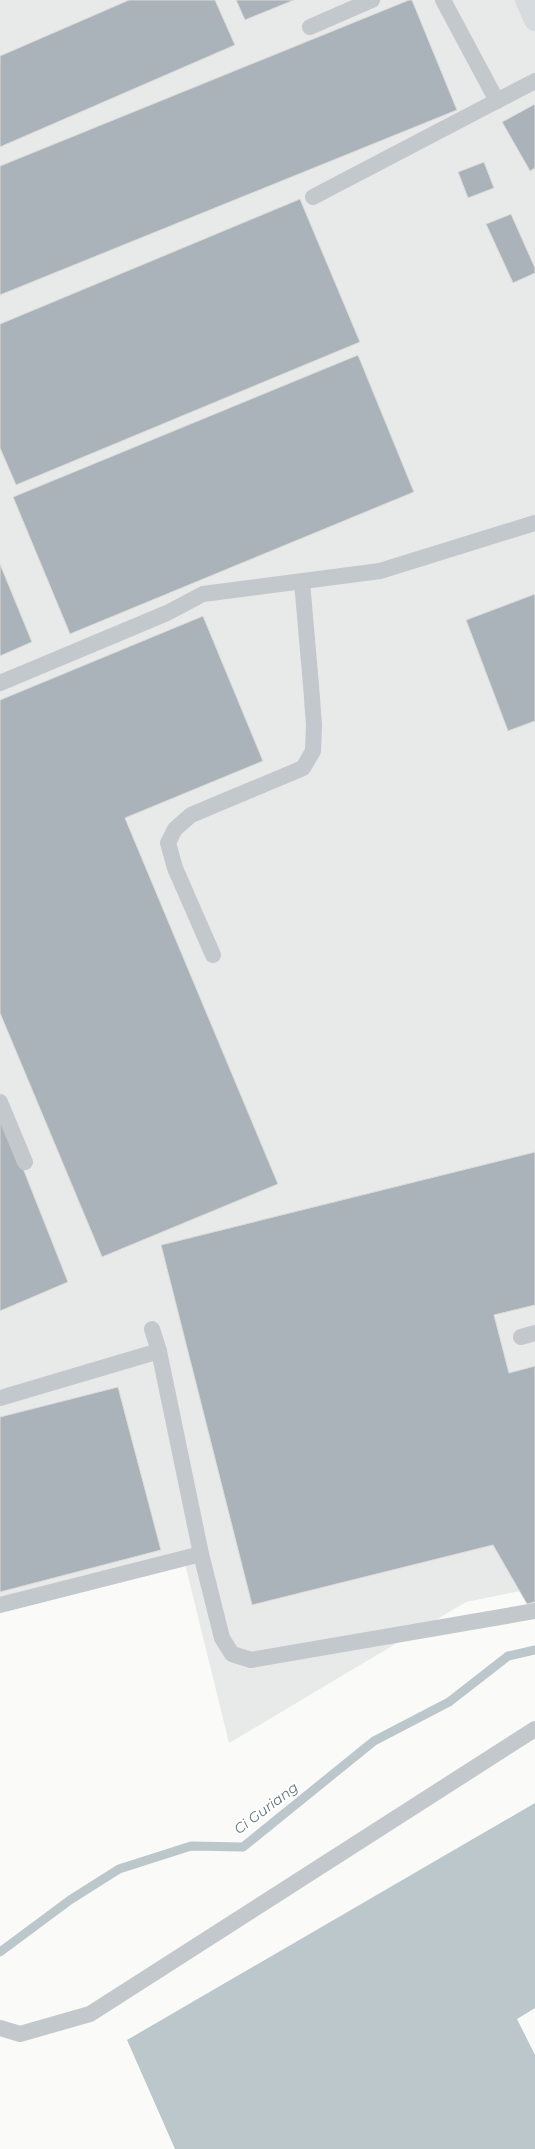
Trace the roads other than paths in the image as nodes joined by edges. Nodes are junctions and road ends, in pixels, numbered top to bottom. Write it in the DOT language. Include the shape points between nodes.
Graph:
graph roads {
  1 [pos="372,0"];
  2 [pos="443,0"];
  3 [pos="526,0"];
  4 [pos="535,20"];
  5 [pos="310,27"];
  6 [pos="535,81"];
  7 [pos="497,100"];
  8 [pos="313,197"];
  9 [pos="535,523"];
  10 [pos="302,582"];
  11 [pos="0,683"];
  12 [pos="213,955"];
  13 [pos="0,1102"];
  14 [pos="25,1162"];
  15 [pos="152,1330"];
  16 [pos="159,1351"];
  17 [pos="0,1398"];
  18 [pos="200,1554"];
  19 [pos="0,1605"];
  20 [pos="535,1611"];
  21 [pos="535,1729"];
  22 [pos="0,2028"];
  1 -- 5 [label="lane"];
  2 -- 7 [label="lane"];
  3 -- 4 [label="main road"];
  6 -- 7 [label="lane"];
  7 -- 8 [label="lane"];
  9 -- 10 [label="lane" via="380,571"];
  10 -- 11 [label="lane" via="203,594 167,613"];
  10 -- 12 [label="lane" via="312,685 313,751 303,768 191,815 175,829 168,843 175,868"];
  13 -- 14 [label="lane"];
  15 -- 16 [label="lane"];
  16 -- 17 [label="lane"];
  16 -- 18 [label="lane"];
  18 -- 19 [label="lane"];
  18 -- 20 [label="lane" via="222,1638 232,1654 251,1660"];
  21 -- 22 [label="lane" via="90,2014 20,2034"];
}
